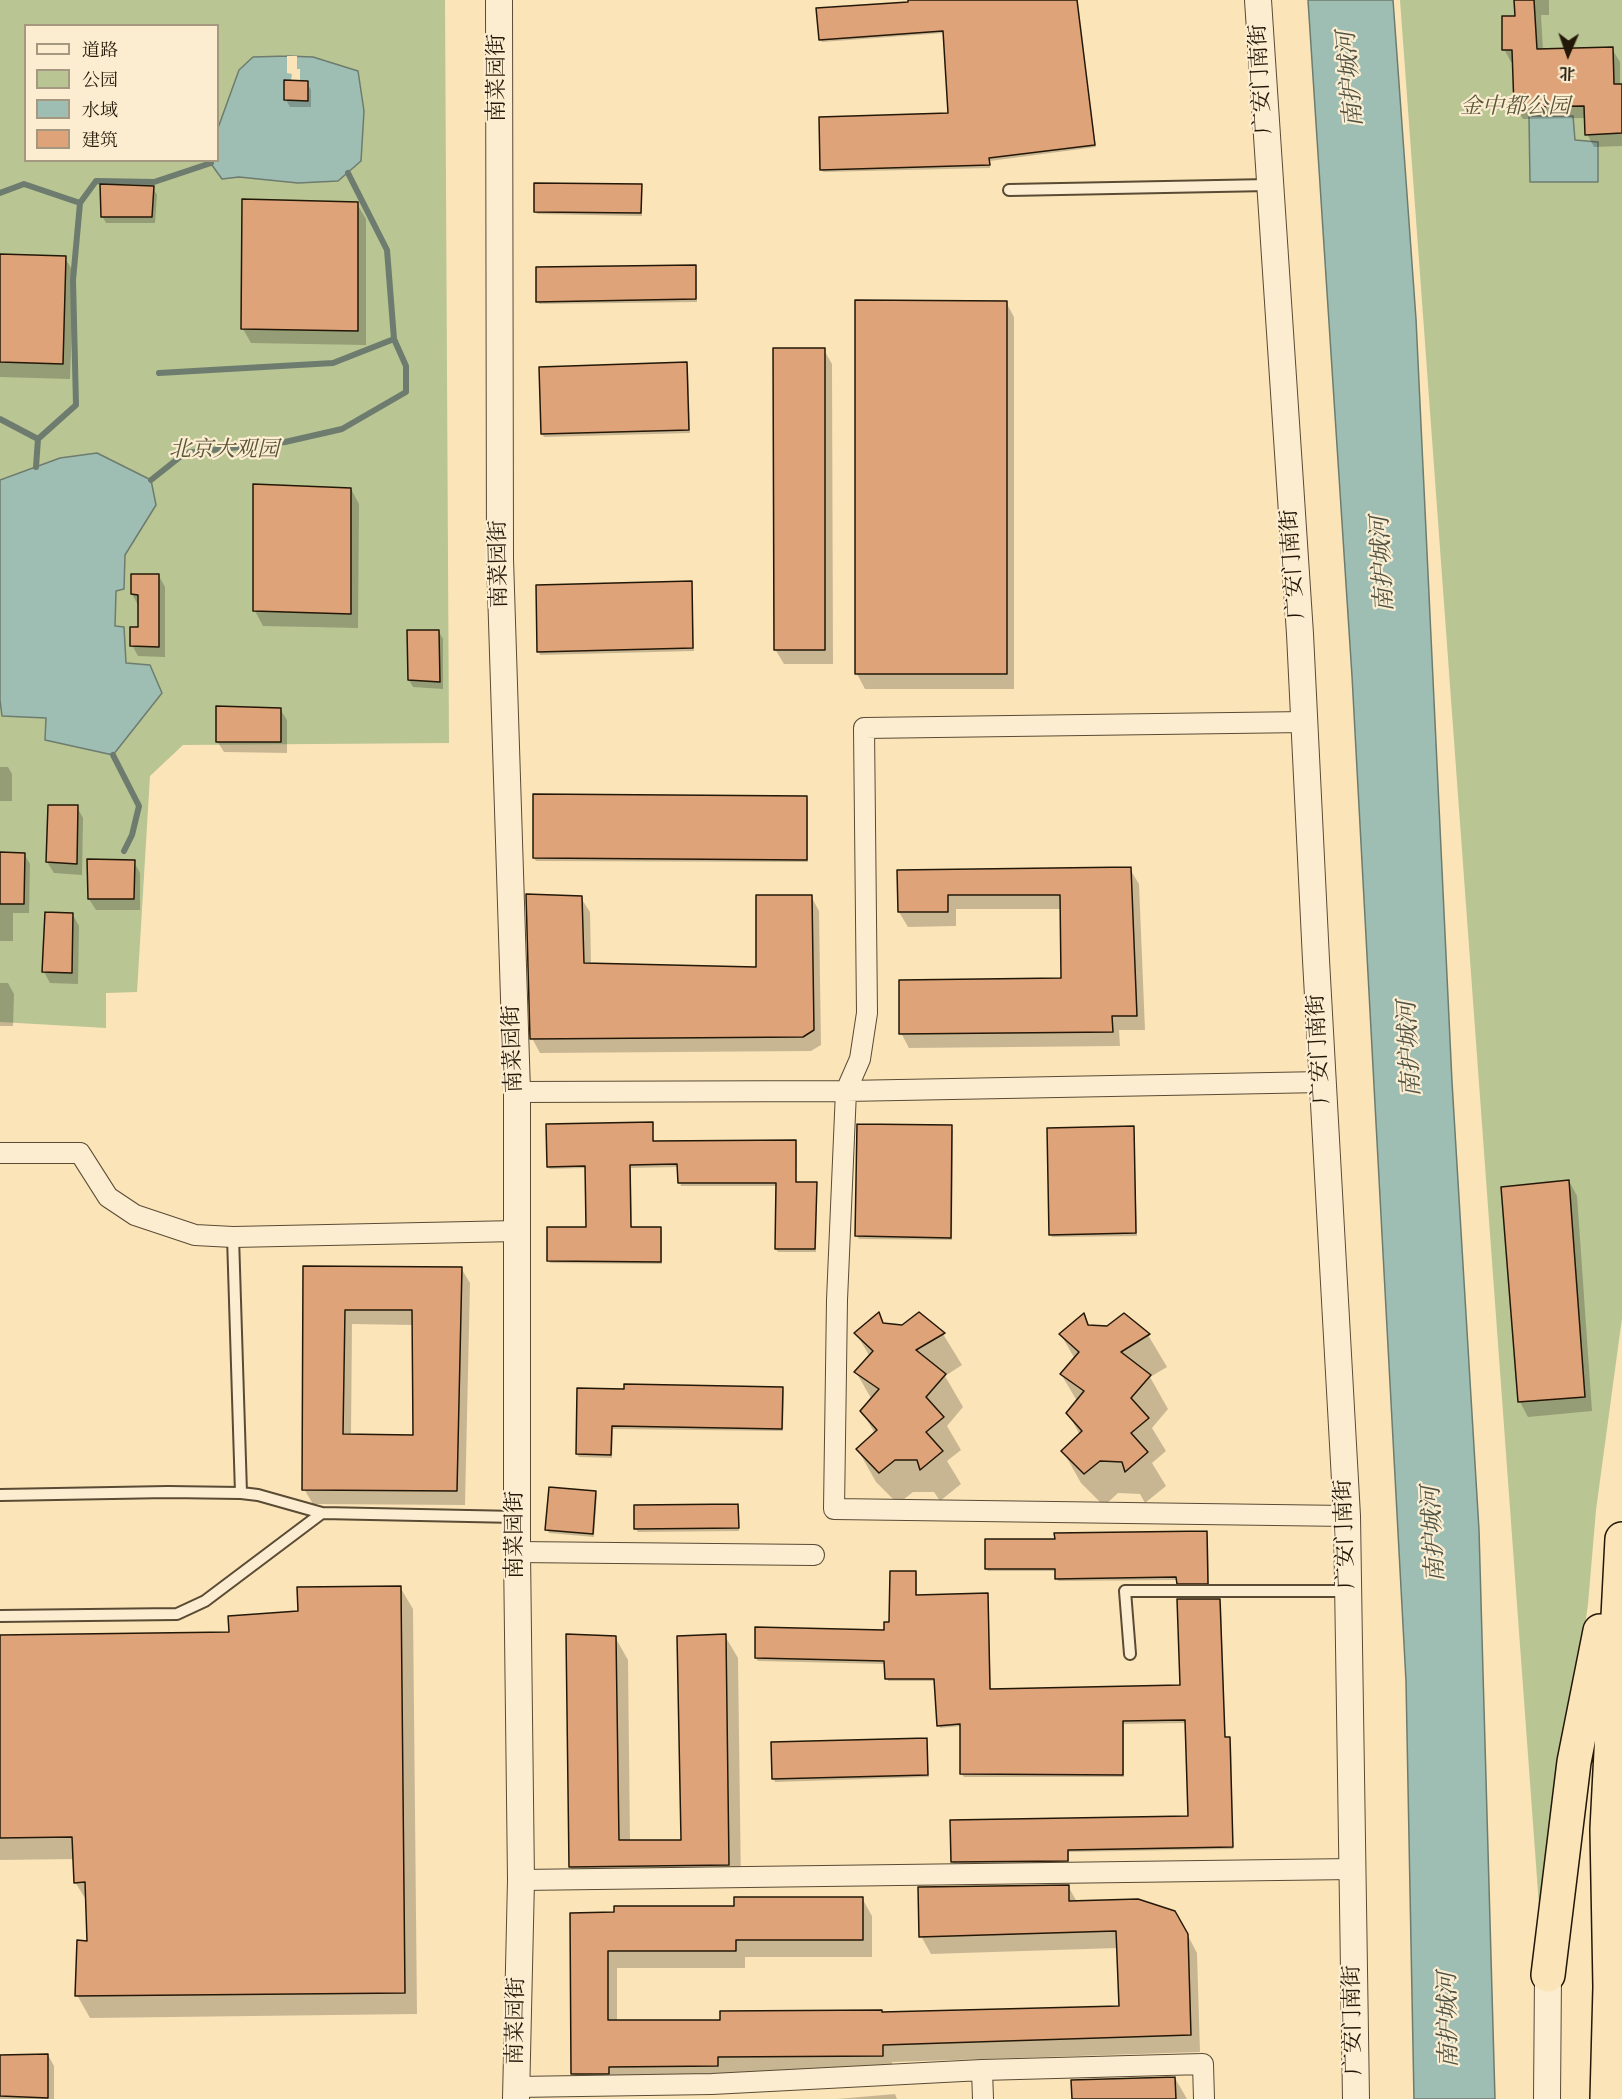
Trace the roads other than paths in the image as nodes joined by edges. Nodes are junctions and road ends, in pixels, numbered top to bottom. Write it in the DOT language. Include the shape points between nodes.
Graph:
graph roads {
  1 [pos="499,0"];
  2 [pos="1246,0"];
  3 [pos="1258,0"];
  4 [pos="1263,185"];
  5 [pos="1009,190"];
  6 [pos="1296,722"];
  7 [pos="1317,1083"];
  8 [pos="846,1090"];
  9 [pos="517,1092"];
  10 [pos="0,1153"];
  11 [pos="517,1232"];
  12 [pos="233,1237"];
  13 [pos="241,1493"];
  14 [pos="0,1495"];
  15 [pos="322,1513"];
  16 [pos="1340,1516"];
  17 [pos="517,1517"];
  18 [pos="1622,1539"];
  19 [pos="517,1552"];
  20 [pos="814,1555"];
  21 [pos="1342,1591"];
  22 [pos="0,1616"];
  23 [pos="1130,1654"];
  24 [pos="1346,1869"];
  25 [pos="521,1880"];
  26 [pos="1548,1975"];
  27 [pos="982,2070"];
  28 [pos="516,2093"];
  29 [pos="983,2099"];
  30 [pos="1204,2099"];
  31 [pos="1342,2099"];
  32 [pos="1356,2099"];
  33 [pos="1547,2099"];
  34 [pos="1607,2099"];
  1 -- 9 [label="street, 南菜园街" via="500,559"];
  2 -- 4 [label="street, 广安门南街"];
  3 -- 4 [label="street, 广安门南街"];
  4 -- 5 [label="lane"];
  4 -- 6 [label="street, 广安门南街"];
  6 -- 7 [label="street, 广安门南街"];
  6 -- 8 [label="street" via="864,728 867,1013 860,1059"];
  7 -- 8 [label="street"];
  7 -- 16 [label="street, 广安门南街"];
  8 -- 9 [label="street"];
  8 -- 16 [label="street" via="837,1299 834,1509"];
  9 -- 11 [label="street, 南菜园街"];
  10 -- 12 [label="street" via="80,1153 108,1197 135,1215 195,1236"];
  11 -- 12 [label="street"];
  11 -- 17 [label="street, 南菜园街"];
  12 -- 13 [label="lane"];
  13 -- 14 [label="lane"];
  13 -- 15 [label="lane"];
  15 -- 17 [label="lane"];
  15 -- 22 [label="lane" via="205,1601 177,1614"];
  16 -- 21 [label="street, 广安门南街"];
  17 -- 19 [label="street, 南菜园街"];
  18 -- 26 [label="highway" via="1603,1612 1574,1762"];
  18 -- 34 [label="highway" via="1607,1828"];
  19 -- 20 [label="street"];
  19 -- 25 [label="street, 南菜园街"];
  21 -- 23 [label="lane" via="1125,1591"];
  21 -- 24 [label="street, 广安门南街"];
  24 -- 25 [label="street"];
  24 -- 31 [label="street, 广安门南街"];
  24 -- 32 [label="street, 广安门南街"];
  25 -- 28 [label="street, 南菜园街"];
  26 -- 33 [label="street"];
  27 -- 28 [label="street"];
  27 -- 29 [label="street"];
  27 -- 30 [label="street" via="1203,2064"];
}
